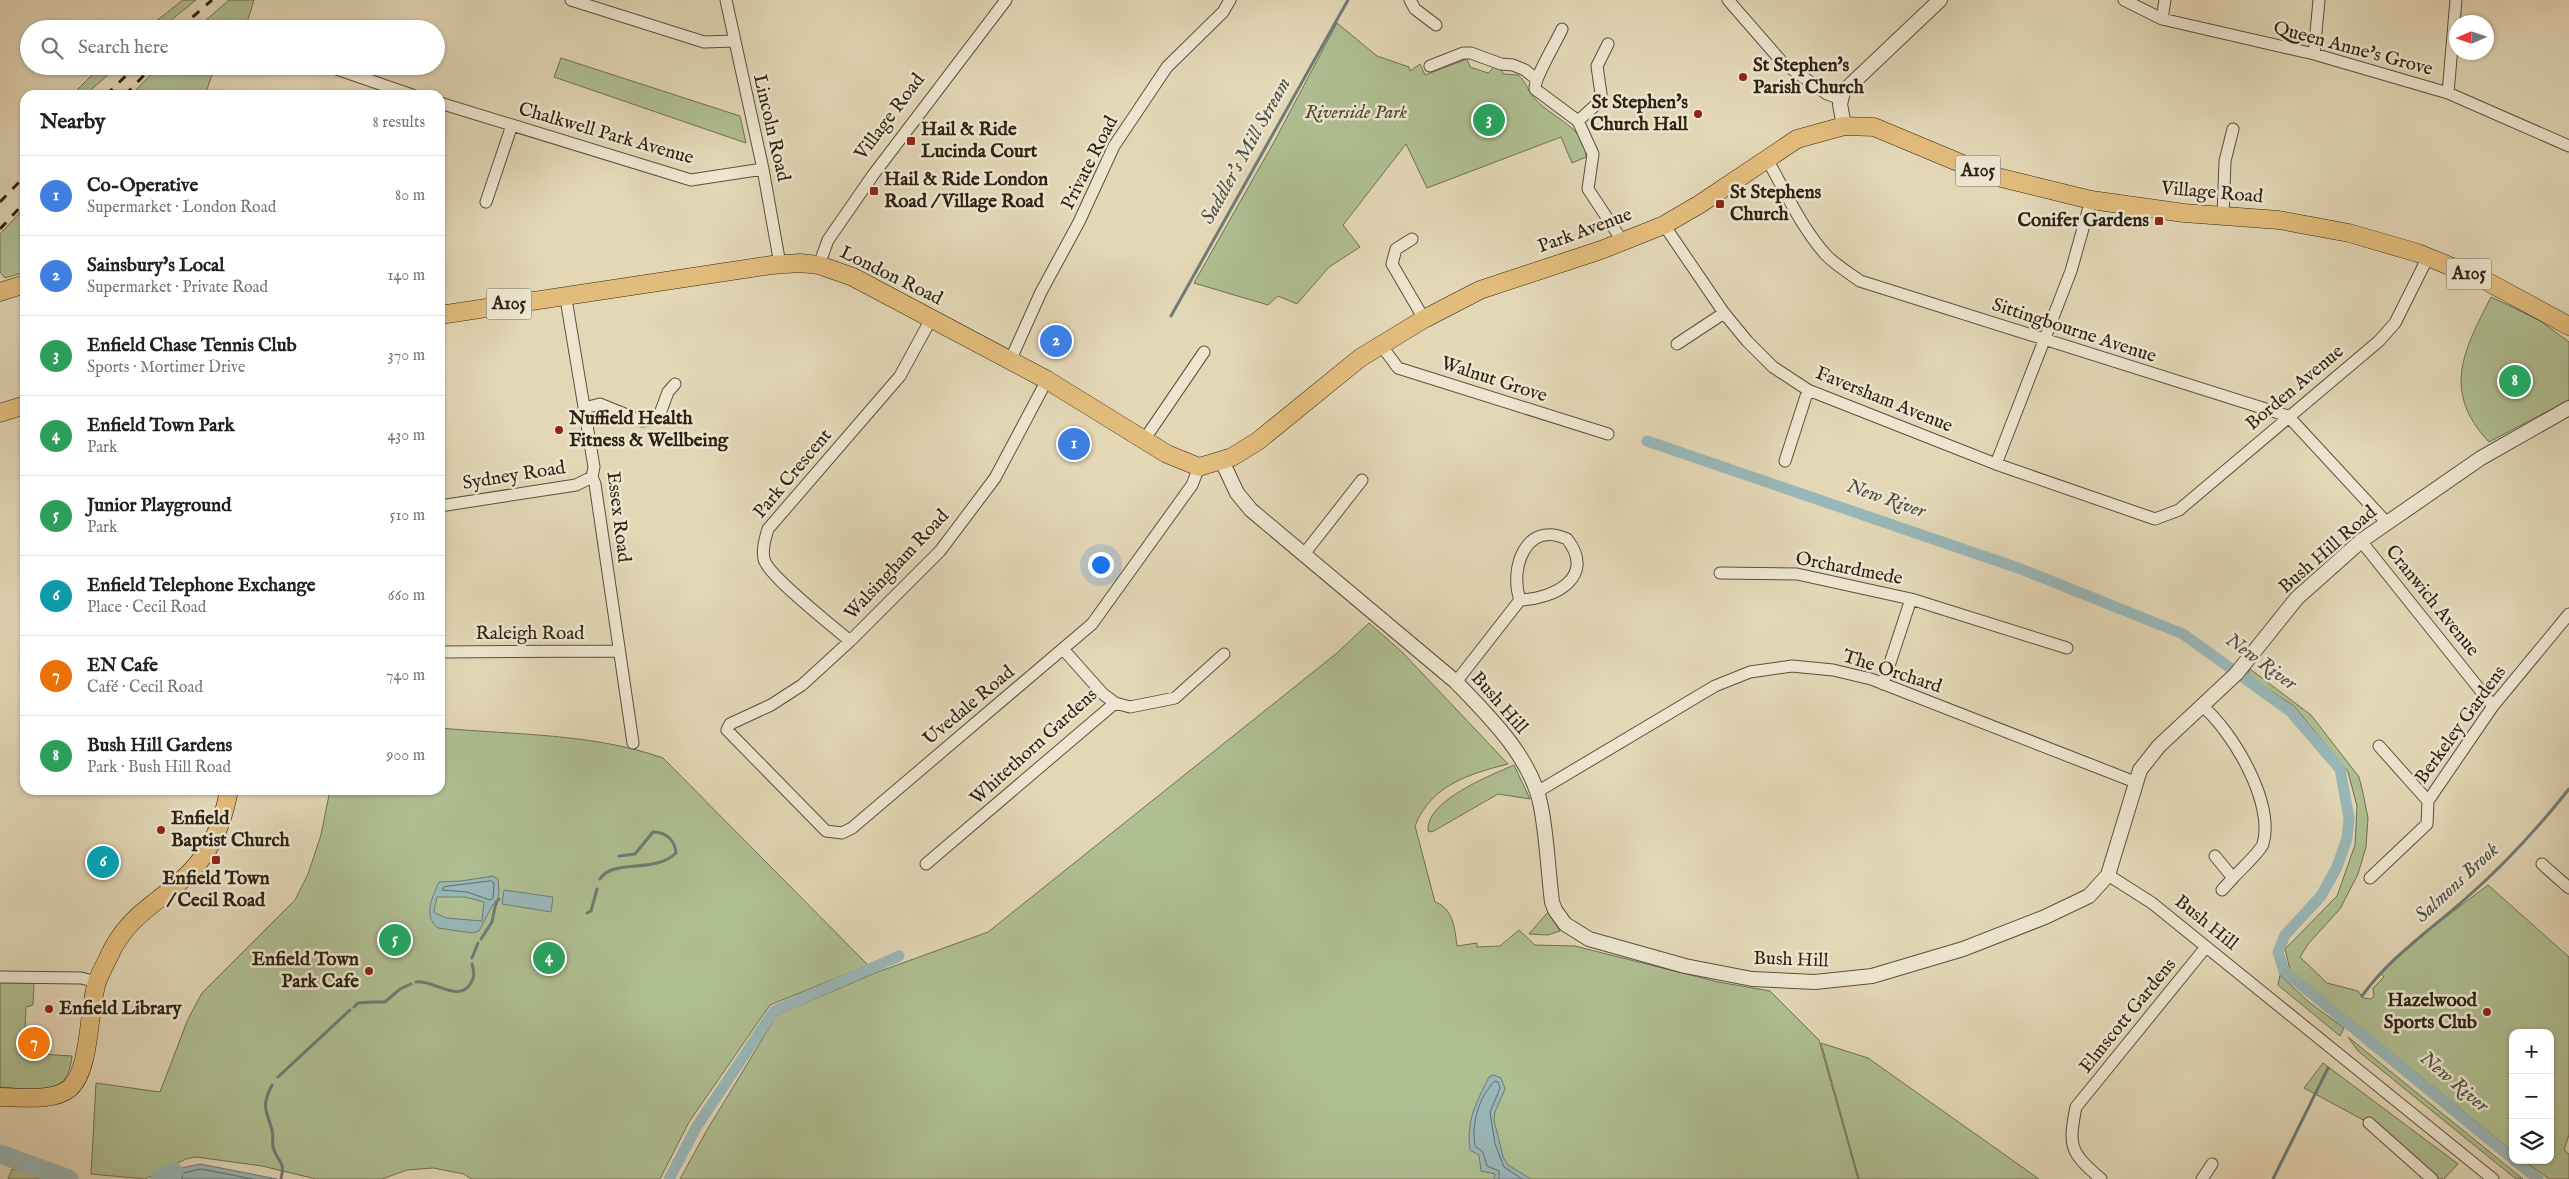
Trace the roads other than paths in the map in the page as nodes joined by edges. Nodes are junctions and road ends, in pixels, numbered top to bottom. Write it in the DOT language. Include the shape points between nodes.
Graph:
graph roads {
  1 [pos="571,0"];
  2 [pos="726,0"];
  3 [pos="1006,0"];
  4 [pos="1230,0"];
  5 [pos="1410,0"];
  6 [pos="1940,0"];
  7 [pos="2124,0"];
  8 [pos="2165,0"];
  9 [pos="2319,0"];
  10 [pos="2456,0"];
  11 [pos="1735,2"];
  12 [pos="2162,20"];
  13 [pos="1436,24"];
  14 [pos="1562,29"];
  15 [pos="734,40"];
  16 [pos="1608,44"];
  17 [pos="2314,54"];
  18 [pos="1430,66"];
  19 [pos="354,75"];
  20 [pos="1536,79"];
  21 [pos="398,90"];
  22 [pos="2448,93"];
  23 [pos="1841,99"];
  24 [pos="445,105"];
  25 [pos="1578,121"];
  26 [pos="512,125"];
  27 [pos="1844,126"];
  28 [pos="2233,129"];
  29 [pos="2569,146"];
  30 [pos="1767,159"];
  31 [pos="764,169"];
  32 [pos="2092,200"];
  33 [pos="486,202"];
  34 [pos="2223,216"];
  35 [pos="1664,225"];
  36 [pos="1412,239"];
  37 [pos="1623,242"];
  38 [pos="2428,257"];
  39 [pos="780,264"];
  40 [pos="819,265"];
  41 [pos="20,286"];
  42 [pos="0,292"];
  43 [pos="567,296"];
  44 [pos="1724,313"];
  45 [pos="445,314"];
  46 [pos="931,319"];
  47 [pos="1424,319"];
  48 [pos="2569,326"];
  49 [pos="2045,340"];
  50 [pos="1677,344"];
  51 [pos="1380,345"];
  52 [pos="1204,352"];
  53 [pos="1010,361"];
  54 [pos="1046,380"];
  55 [pos="675,384"];
  56 [pos="1808,390"];
  57 [pos="20,407"];
  58 [pos="584,408"];
  59 [pos="2569,408"];
  60 [pos="0,413"];
  61 [pos="2288,416"];
  62 [pos="1608,434"];
  63 [pos="1144,440"];
  64 [pos="1222,461"];
  65 [pos="1785,461"];
  66 [pos="1996,464"];
  67 [pos="1199,467"];
  68 [pos="592,477"];
  69 [pos="1362,480"];
  70 [pos="445,505"];
  71 [pos="2155,520"];
  72 [pos="2387,522"];
  73 [pos="2361,541"];
  74 [pos="1304,554"];
  75 [pos="1720,573"];
  76 [pos="1911,599"];
  77 [pos="1520,600"];
  78 [pos="2569,614"];
  79 [pos="850,641"];
  80 [pos="2066,648"];
  81 [pos="1063,649"];
  82 [pos="619,651"];
  83 [pos="445,652"];
  84 [pos="1224,654"];
  85 [pos="1456,682"];
  86 [pos="1883,684"];
  87 [pos="1115,703"];
  88 [pos="2201,705"];
  89 [pos="2493,706"];
  90 [pos="727,730"];
  91 [pos="633,743"];
  92 [pos="2379,746"];
  93 [pos="2135,782"];
  94 [pos="1537,792"];
  95 [pos="228,795"];
  96 [pos="2428,801"];
  97 [pos="2215,856"];
  98 [pos="926,864"];
  99 [pos="2542,864"];
  100 [pos="2108,875"];
  101 [pos="2233,878"];
  102 [pos="2370,878"];
  103 [pos="2569,888"];
  104 [pos="2222,890"];
  105 [pos="2206,947"];
  106 [pos="0,977"];
  107 [pos="97,982"];
  108 [pos="0,1097"];
  109 [pos="2370,1123"];
  110 [pos="2212,1164"];
  111 [pos="2101,1179"];
  112 [pos="2202,1179"];
  113 [pos="2432,1179"];
  114 [pos="2493,1179"];
  1 -- 15 [label="street" via="704,42"];
  2 -- 15 [label="street, Lincoln Road"];
  3 -- 40 [label="street, Village Road" via="873,175 828,240"];
  4 -- 53 [label="street, Private Road" via="1223,12 1167,67 1114,146"];
  5 -- 13 [label="street" via="1415,9"];
  6 -- 23 [label="street" via="1843,92"];
  7 -- 12 [label="street, Queen Anne's Grove"];
  8 -- 12 [label="street"];
  9 -- 17 [label="street"];
  10 -- 22 [label="street"];
  11 -- 23 [label="street" via="1782,62 1827,94"];
  12 -- 17 [label="street, Queen Anne's Grove"];
  14 -- 20 [label="street"];
  15 -- 31 [label="street, Lincoln Road"];
  16 -- 25 [label="street" via="1597,66 1599,102"];
  17 -- 22 [label="street, Queen Anne's Grove"];
  18 -- 20 [label="street" via="1462,53 1471,53 1526,70"];
  19 -- 21 [label="street"];
  20 -- 25 [label="street" via="1537,93"];
  22 -- 29 [label="street, Queen Anne's Grove"];
  23 -- 27 [label="street"];
  24 -- 26 [label="street, Chalkwell Park Avenue"];
  25 -- 37 [label="street" via="1593,154 1588,189"];
  26 -- 31 [label="street, Chalkwell Park Avenue" via="691,180"];
  26 -- 33 [label="street"];
  27 -- 30 [label="main road, Park Avenue / A105" via="1802,136"];
  27 -- 32 [label="main road, Village Road / A105" via="1874,127 1989,175"];
  28 -- 34 [label="street" via="2225,161"];
  30 -- 35 [label="main road, Park Avenue / A105"];
  30 -- 49 [label="street, Sittingbourne Avenue" via="1821,248 1860,281"];
  31 -- 39 [label="street, Lincoln Road"];
  32 -- 34 [label="main road, Village Road / A105"];
  32 -- 49 [label="street" via="2071,271"];
  34 -- 38 [label="main road, Village Road / A105" via="2316,225"];
  35 -- 37 [label="main road, Park Avenue / A105"];
  35 -- 44 [label="street, Faversham Avenue"];
  36 -- 47 [label="street" via="1396,249 1392,264"];
  37 -- 47 [label="main road, Park Avenue / A105" via="1498,283"];
  38 -- 48 [label="main road, Village Road / A105" via="2504,289"];
  38 -- 61 [label="street, Borden Avenue" via="2390,329"];
  39 -- 40 [label="main road, London Road / A105"];
  39 -- 43 [label="main road, London Road / A105"];
  40 -- 46 [label="main road, London Road / A105" via="853,277"];
  41 -- 42 [label="main road"];
  43 -- 45 [label="main road, London Road / A105"];
  43 -- 58 [label="street, Essex Road"];
  44 -- 50 [label="street"];
  44 -- 56 [label="street, Faversham Avenue" via="1773,366"];
  46 -- 53 [label="main road, London Road / A105"];
  46 -- 79 [label="street, Park Crescent" via="900,376 768,529 763,544 764,561 779,578"];
  47 -- 51 [label="main road, Park Avenue / A105"];
  49 -- 61 [label="street, Sittingbourne Avenue"];
  49 -- 66 [label="street"];
  51 -- 62 [label="street, Walnut Grove" via="1398,368"];
  51 -- 64 [label="main road, Park Avenue / A105" via="1266,435"];
  52 -- 63 [label="street"];
  53 -- 54 [label="main road, London Road / A105"];
  54 -- 63 [label="main road, London Road / A105"];
  54 -- 79 [label="street, Walsingham Road" via="989,485 940,551"];
  55 -- 58 [label="street" via="668,392 658,418 642,421 600,404"];
  56 -- 65 [label="street"];
  56 -- 66 [label="street, Faversham Avenue"];
  57 -- 60 [label="main road"];
  58 -- 68 [label="street, Essex Road" via="594,467"];
  59 -- 72 [label="street, Bush Hill Road" via="2481,458"];
  61 -- 71 [label="street, Borden Avenue" via="2179,510"];
  61 -- 72 [label="street, Sittingbourne Avenue"];
  63 -- 67 [label="main road, London Road / A105"];
  64 -- 67 [label="main road, Park Avenue / A105"];
  64 -- 74 [label="street, Bush Hill" via="1244,501"];
  66 -- 71 [label="street, Faversham Avenue"];
  67 -- 81 [label="street, Uvedale Road" via="1192,485 1100,614"];
  68 -- 70 [label="street, Sydney Road" via="576,485"];
  68 -- 82 [label="street, Essex Road"];
  69 -- 74 [label="street"];
  72 -- 73 [label="street, Bush Hill Road"];
  73 -- 88 [label="street, Bush Hill Road" via="2297,598 2241,668"];
  73 -- 89 [label="street, Cranwich Avenue"];
  74 -- 85 [label="street, Bush Hill"];
  75 -- 76 [label="street, Orchardmede" via="1797,574"];
  76 -- 80 [label="street, Orchardmede"];
  76 -- 86 [label="street, Orchardmede"];
  77 -- 77 [label="street" via="1516,578 1527,548 1538,536 1548,533 1567,539 1578,556 1576,572 1570,580 1553,595"];
  77 -- 85 [label="street"];
  78 -- 89 [label="street, Berkeley Gardens"];
  79 -- 90 [label="street, Walsingham Road" via="802,686 730,724"];
  81 -- 87 [label="street, Whitethorn Gardens" via="1102,694"];
  81 -- 90 [label="street, Uvedale Road" via="852,828 842,833 826,831"];
  82 -- 83 [label="street, Raleigh Road"];
  82 -- 91 [label="street, Essex Road"];
  84 -- 87 [label="street" via="1175,698 1130,707"];
  85 -- 94 [label="street, Bush Hill" via="1515,750"];
  86 -- 93 [label="street, The Orchard"];
  86 -- 94 [label="street, The Orchard" via="1833,670 1792,666 1750,672 1715,686"];
  87 -- 98 [label="street, Whitethorn Gardens"];
  88 -- 93 [label="street, Bush Hill Road" via="2153,752"];
  88 -- 101 [label="street" via="2233,740 2258,789 2262,810 2263,845"];
  89 -- 96 [label="street, Berkeley Gardens"];
  92 -- 96 [label="street"];
  93 -- 100 [label="street, Bush Hill Road"];
  94 -- 100 [label="street, Bush Hill" via="1552,902 1565,924 1590,939 1685,966 1752,979 1815,982 1872,976 1963,949 2045,917 2089,896"];
  95 -- 107 [label="main road" via="214,840 184,879 138,915 115,945"];
  96 -- 102 [label="street, Berkeley Gardens" via="2427,824"];
  97 -- 101 [label="street"];
  99 -- 103 [label="street"];
  100 -- 105 [label="street, Bush Hill" via="2152,903"];
  101 -- 104 [label="street"];
  105 -- 111 [label="street, Elmscott Gardens" via="2076,1107 2073,1149 2080,1161"];
  105 -- 114 [label="street, Bush Hill"];
  106 -- 107 [label="street" via="81,978"];
  107 -- 108 [label="main road" via="82,1064 75,1082 65,1092 51,1095"];
  109 -- 113 [label="street"];
  110 -- 112 [label="street"];
}
